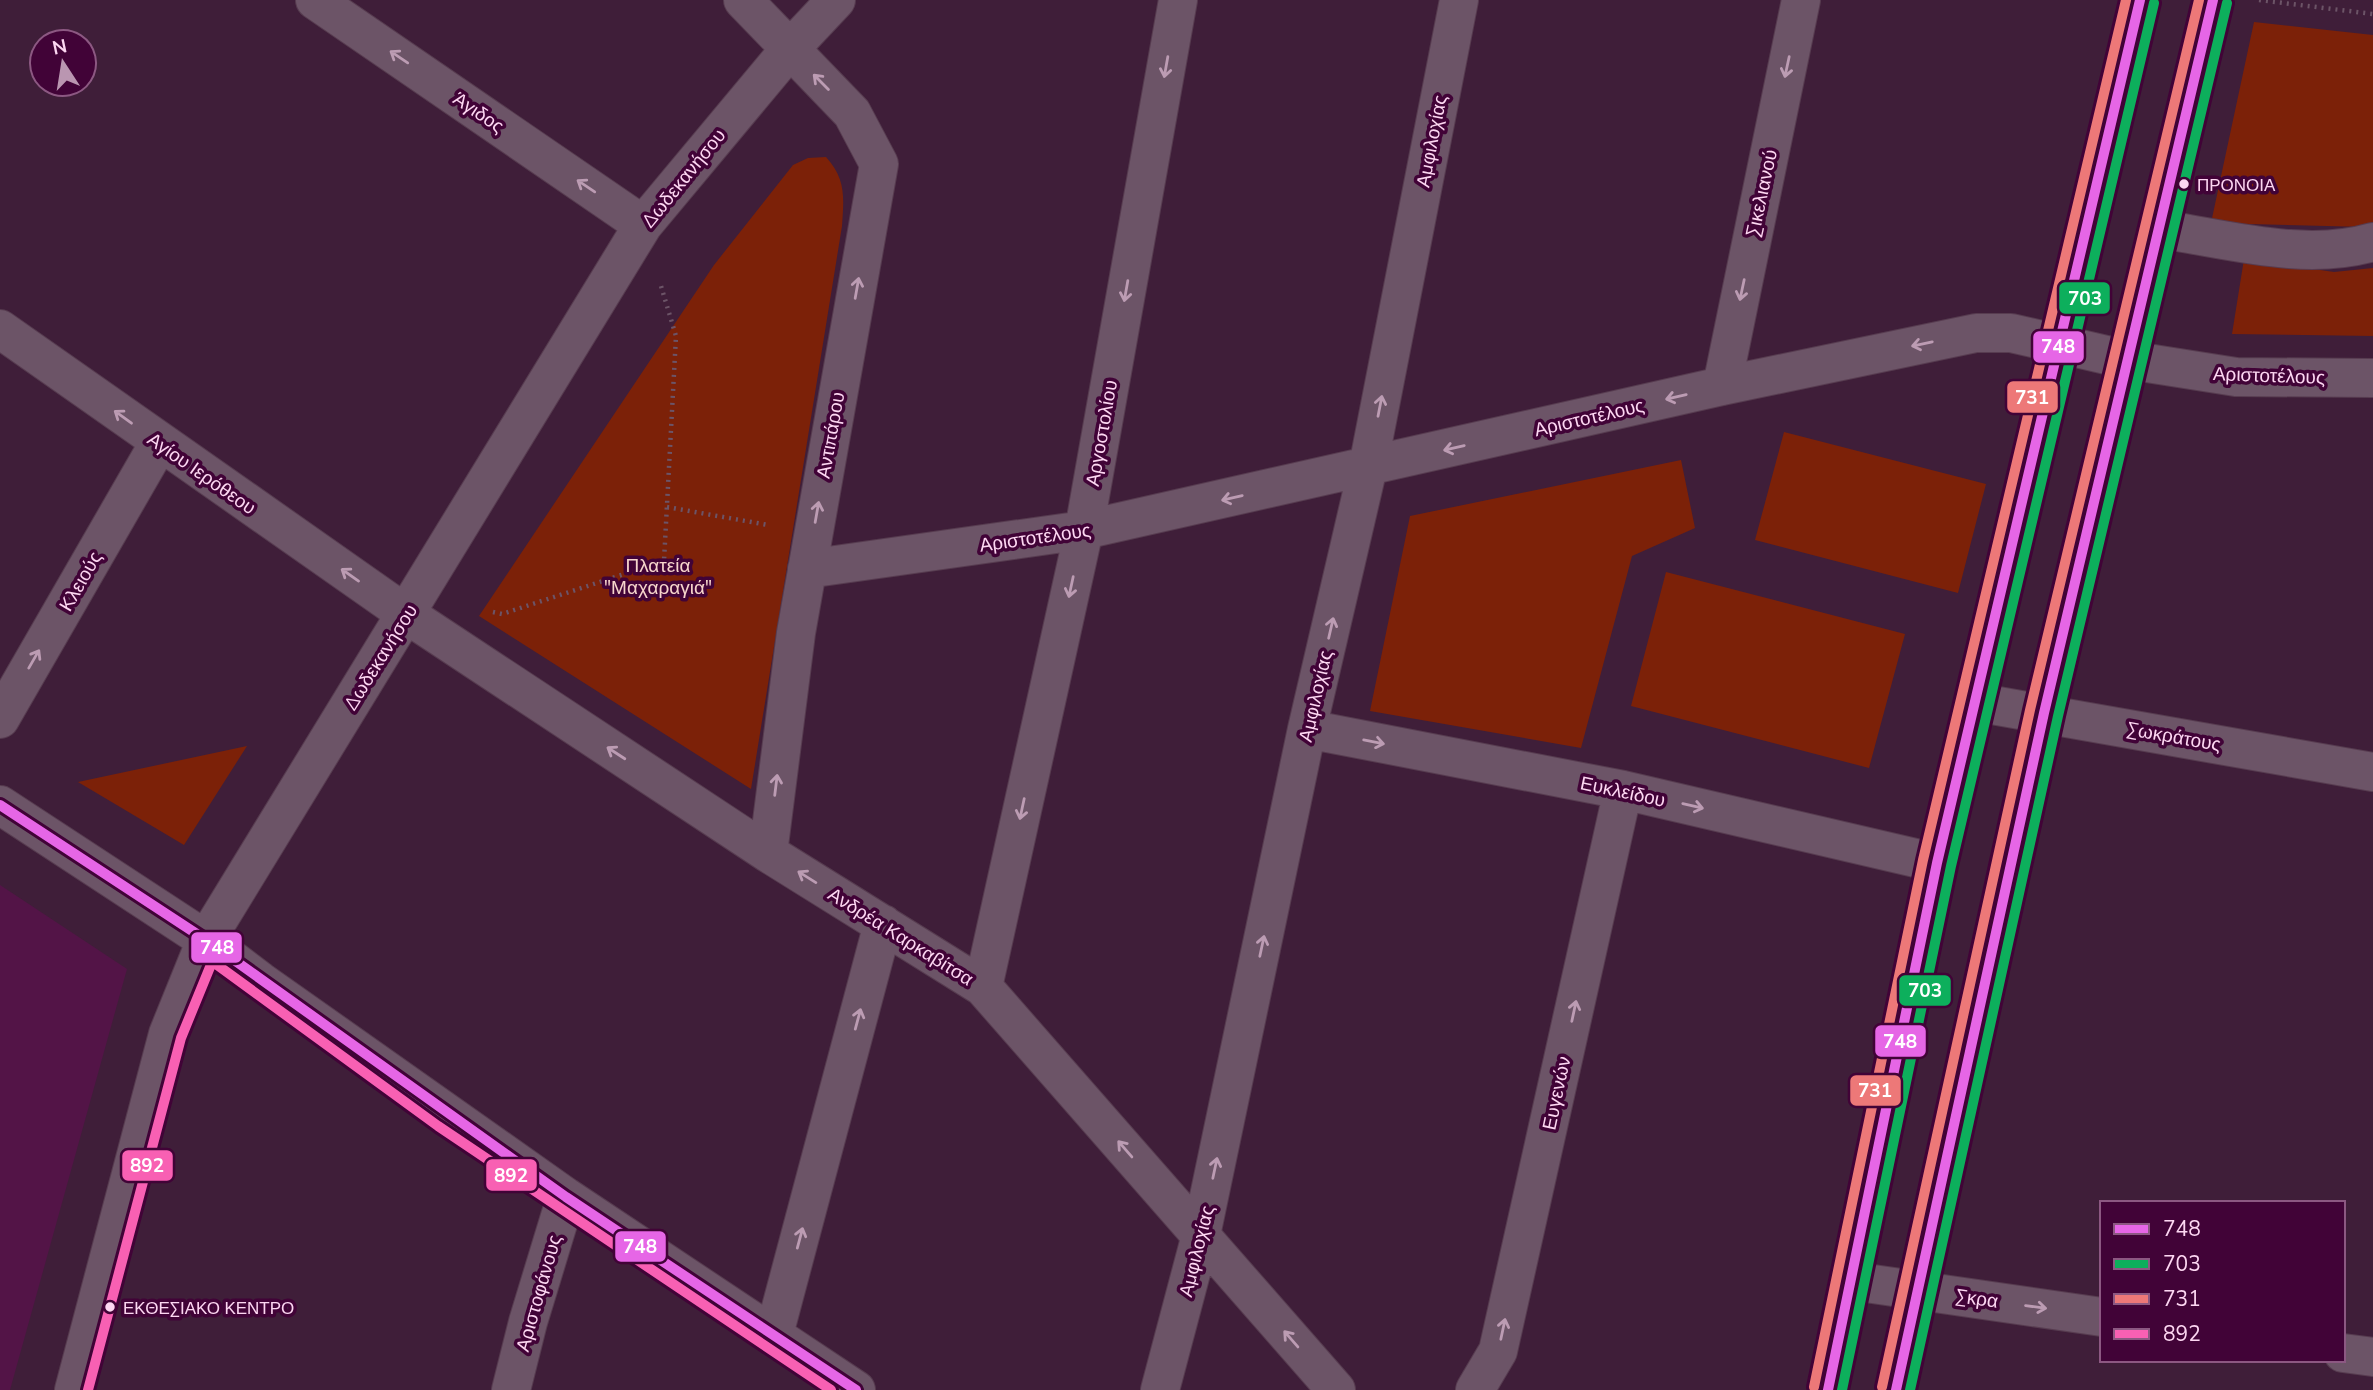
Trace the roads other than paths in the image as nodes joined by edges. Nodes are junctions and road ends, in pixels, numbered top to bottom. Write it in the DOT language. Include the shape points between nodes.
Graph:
graph roads {
  1 [pos="743,0"];
  2 [pos="836,0"];
  3 [pos="1178,0"];
  4 [pos="1459,0"];
  5 [pos="1801,0"];
  6 [pos="2140,0"];
  7 [pos="2213,0"];
  8 [pos="331,5"];
  9 [pos="789,50"];
  10 [pos="643,225"];
  11 [pos="2159,229"];
  12 [pos="2373,242"];
  13 [pos="0,328"];
  14 [pos="2060,342"];
  15 [pos="2128,360"];
  16 [pos="2373,378"];
  17 [pos="1722,386"];
  18 [pos="159,443"];
  19 [pos="1368,467"];
  20 [pos="1084,530"];
  21 [pos="810,551"];
  22 [pos="406,614"];
  23 [pos="1975,702"];
  24 [pos="2044,713"];
  25 [pos="0,719"];
  26 [pos="1307,729"];
  27 [pos="2373,772"];
  28 [pos="1623,790"];
  29 [pos="0,805"];
  30 [pos="768,853"];
  31 [pos="1937,863"];
  32 [pos="883,924"];
  33 [pos="206,940"];
  34 [pos="983,987"];
  35 [pos="566,1197"];
  36 [pos="1201,1235"];
  37 [pos="1852,1281"];
  38 [pos="1920,1290"];
  39 [pos="2100,1317"];
  40 [pos="778,1319"];
  41 [pos="2345,1353"];
  42 [pos="2373,1357"];
  43 [pos="74,1390"];
  44 [pos="511,1390"];
  45 [pos="856,1390"];
  46 [pos="1160,1390"];
  47 [pos="1336,1390"];
  48 [pos="1475,1390"];
  49 [pos="1828,1390"];
  50 [pos="1896,1390"];
  1 -- 9 [label="street, Αντιπάρου"];
  2 -- 9 [label="street, Δωδεκανήσου"];
  3 -- 20 [label="street, Αργοστολίου, one-way"];
  19 -- 4 [label="street, Αμφιλοχίας, one-way"];
  5 -- 17 [label="street, Σικελιανού, one-way"];
  6 -- 14 [label="main road"];
  7 -- 11 [label="main road"];
  10 -- 8 [label="street, Άγιδος, one-way"];
  9 -- 10 [label="street, Δωδεκανήσου"];
  21 -- 9 [label="street, Αντιπάρου, one-way" via="879,164 852,113"];
  10 -- 22 [label="street, Δωδεκανήσου"];
  11 -- 12 [label="street" via="2289,248 2349,249"];
  11 -- 15 [label="main road"];
  18 -- 13 [label="street, Αγίου Ιερόθεου, one-way"];
  14 -- 15 [label="street, Αριστοτέλους"];
  14 -- 17 [label="street, Αριστοτέλους, one-way" via="1976,333"];
  14 -- 23 [label="main road"];
  15 -- 16 [label="street, Αριστοτέλους" via="2236,377"];
  15 -- 24 [label="main road"];
  17 -- 19 [label="street, Αριστοτέλους, one-way"];
  22 -- 18 [label="street, Αγίου Ιερόθεου, one-way"];
  25 -- 18 [label="street, Κλειούς, one-way"];
  19 -- 20 [label="street, Αριστοτέλους, one-way"];
  26 -- 19 [label="street, Αμφιλοχίας, one-way"];
  20 -- 21 [label="street, Αριστοτέλους"];
  20 -- 34 [label="street, Αργοστολίου, one-way"];
  30 -- 21 [label="street, Αντιπάρου, one-way"];
  30 -- 22 [label="street, Ανδρέα Καρκαβίτσα, one-way"];
  22 -- 33 [label="street, Δωδεκανήσου"];
  23 -- 24 [label="street, Σωκράτους"];
  23 -- 31 [label="main road"];
  24 -- 27 [label="street, Σωκράτους"];
  24 -- 38 [label="main road"];
  26 -- 28 [label="street, Ευκλείδου, one-way"];
  36 -- 26 [label="street, Αμφιλοχίας, one-way"];
  28 -- 31 [label="street, Ευκλείδου, one-way"];
  48 -- 28 [label="street, Ευγενών, one-way" via="1498,1351"];
  29 -- 33 [label="street"];
  32 -- 30 [label="street, Ανδρέα Καρκαβίτσα, one-way"];
  31 -- 37 [label="main road"];
  32 -- 34 [label="street, Ανδρέα Καρκαβίτσα"];
  40 -- 32 [label="street, one-way"];
  33 -- 35 [label="street"];
  33 -- 43 [label="street, Δωδεκανήσου" via="168,1034"];
  36 -- 34 [label="street, Ανδρέα Καρκαβίτσα, one-way"];
  35 -- 40 [label="street"];
  35 -- 44 [label="street, Αριστοφάνους"];
  36 -- 46 [label="street, Αμφιλοχίας"];
  47 -- 36 [label="street, Ανδρέα Καρκαβίτσα, one-way"];
  37 -- 38 [label="street, Σκρα"];
  37 -- 49 [label="main road"];
  38 -- 39 [label="street, Σκρα, one-way"];
  38 -- 50 [label="main road"];
  40 -- 45 [label="street"];
  41 -- 42 [label="street"];
}
